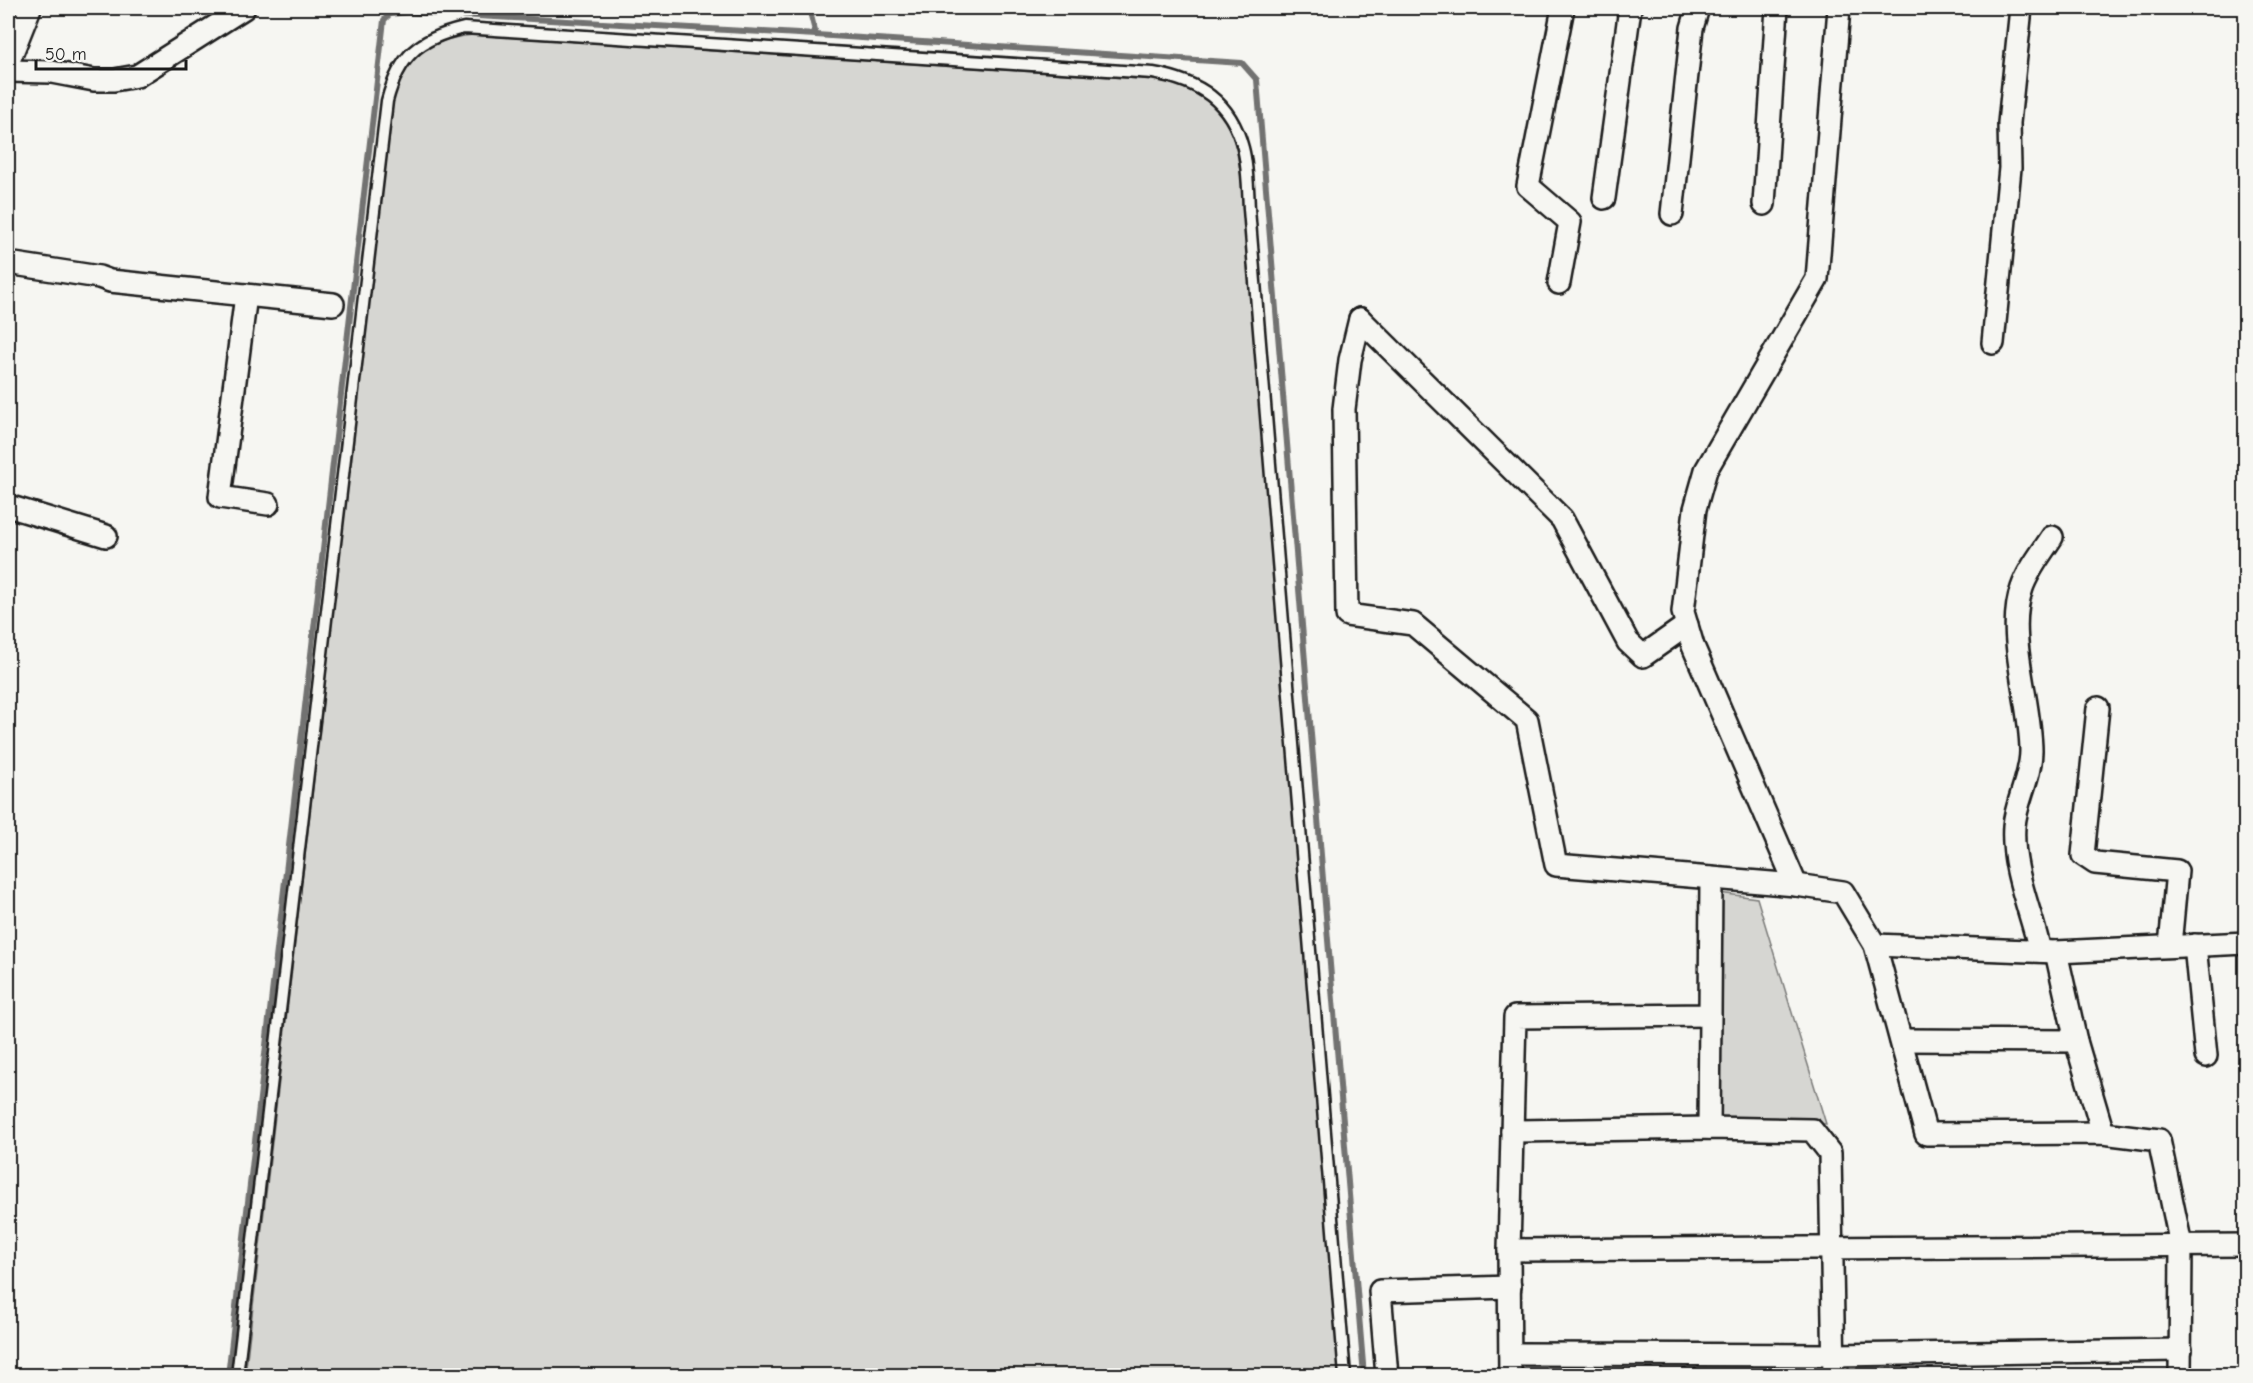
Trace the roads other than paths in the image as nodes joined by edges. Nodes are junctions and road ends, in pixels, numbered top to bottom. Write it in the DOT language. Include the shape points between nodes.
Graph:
graph roads {
  1 [pos="30,8"];
  2 [pos="244,8"];
  3 [pos="1563,8"];
  4 [pos="1630,8"];
  5 [pos="1698,8"];
  6 [pos="1777,8"];
  7 [pos="1839,8"];
  8 [pos="2021,8"];
  9 [pos="8,63"];
  10 [pos="8,71"];
  11 [pos="1604,198"];
  12 [pos="1764,204"];
  13 [pos="1672,214"];
  14 [pos="8,263"];
  15 [pos="1559,283"];
  16 [pos="246,295"];
  17 [pos="333,304"];
  18 [pos="1993,343"];
  19 [pos="268,504"];
  20 [pos="8,506"];
  21 [pos="106,536"];
  22 [pos="2052,537"];
  23 [pos="1687,625"];
  24 [pos="2098,708"];
  25 [pos="1710,878"];
  26 [pos="1796,885"];
  27 [pos="2246,943"];
  28 [pos="1875,945"];
  29 [pos="2195,945"];
  30 [pos="2170,946"];
  31 [pos="2048,951"];
  32 [pos="1710,1015"];
  33 [pos="1901,1040"];
  34 [pos="2076,1041"];
  35 [pos="2206,1056"];
  36 [pos="1709,1128"];
  37 [pos="1512,1131"];
  38 [pos="2103,1133"];
  39 [pos="2181,1245"];
  40 [pos="2246,1245"];
  41 [pos="1832,1249"];
  42 [pos="1509,1250"];
  43 [pos="1510,1287"];
  44 [pos="2181,1350"];
  45 [pos="1510,1354"];
  46 [pos="1834,1365"];
  47 [pos="237,1376"];
  48 [pos="1345,1376"];
  49 [pos="1387,1376"];
  50 [pos="1510,1376"];
  51 [pos="2180,1376"];
  1 -- 9 [label="street"];
  2 -- 10 [label="street" via="137,76 94,80 52,72"];
  3 -- 15 [label="street" via="1527,186 1570,222"];
  4 -- 11 [label="street"];
  5 -- 13 [label="street" via="1692,28"];
  6 -- 12 [label="street"];
  7 -- 23 [label="street" via="1818,279 1706,470 1695,509 1683,612"];
  8 -- 18 [label="street"];
  14 -- 16 [label="street" via="110,281"];
  16 -- 17 [label="street"];
  16 -- 19 [label="street" via="220,497"];
  20 -- 21 [label="street"];
  22 -- 31 [label="street" via="2029,571 2016,619 2031,754 2014,824 2013,846 2032,918"];
  23 -- 25 [label="street" via="1643,656 1628,642 1562,519 1360,319 1344,409 1347,615 1413,624 1527,720 1556,865"];
  23 -- 26 [label="street"];
  24 -- 30 [label="street" via="2083,855 2095,863 2177,871"];
  25 -- 26 [label="street"];
  25 -- 32 [label="street"];
  26 -- 28 [label="street" via="1843,892"];
  27 -- 29 [label="street"];
  28 -- 31 [label="street"];
  28 -- 33 [label="street"];
  29 -- 30 [label="street"];
  29 -- 35 [label="street"];
  30 -- 31 [label="street"];
  31 -- 34 [label="street"];
  32 -- 36 [label="street"];
  32 -- 37 [label="street" via="1515,1017"];
  33 -- 34 [label="street"];
  33 -- 38 [label="street" via="1926,1134"];
  34 -- 38 [label="street"];
  36 -- 37 [label="street"];
  36 -- 41 [label="street" via="1812,1130 1830,1152"];
  37 -- 42 [label="street"];
  38 -- 39 [label="street" via="2159,1140"];
  39 -- 40 [label="street"];
  39 -- 41 [label="street"];
  39 -- 44 [label="street"];
  41 -- 42 [label="street"];
  41 -- 46 [label="street"];
  42 -- 43 [label="street"];
  43 -- 45 [label="street"];
  43 -- 49 [label="street" via="1380,1291"];
  44 -- 46 [label="street"];
  44 -- 51 [label="street"];
  45 -- 46 [label="street"];
  45 -- 50 [label="street"];
  47 -- 48 [label="lane" via="387,102 401,63 438,34 464,28 1153,73 1177,77 1200,88 1221,104 1233,121 1244,149"];
}
